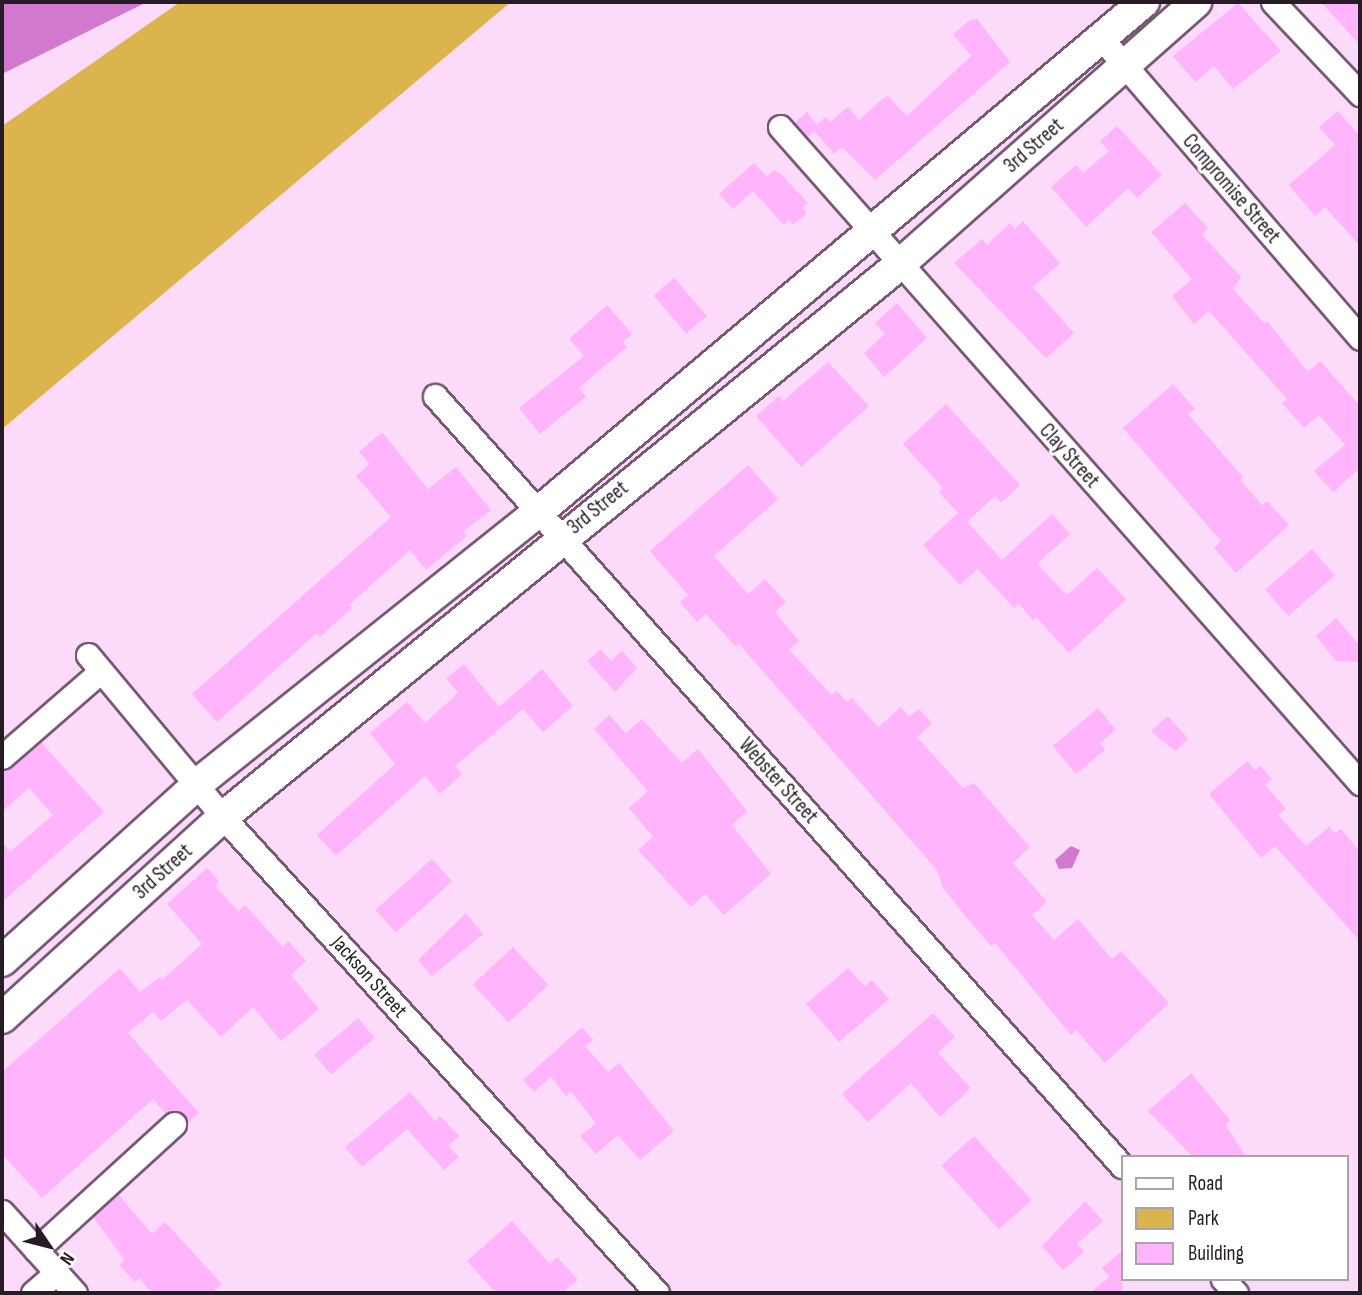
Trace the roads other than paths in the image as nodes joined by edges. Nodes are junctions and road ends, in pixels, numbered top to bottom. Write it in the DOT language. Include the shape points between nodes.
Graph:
graph roads {
  1 [pos="1144,2"];
  2 [pos="1196,2"];
  3 [pos="1273,2"];
  4 [pos="1102,39"];
  5 [pos="1124,66"];
  6 [pos="1360,94"];
  7 [pos="780,127"];
  8 [pos="874,233"];
  9 [pos="899,265"];
  10 [pos="1358,331"];
  11 [pos="435,396"];
  12 [pos="536,514"];
  13 [pos="560,539"];
  14 [pos="2,757"];
  15 [pos="1360,783"];
  16 [pos="200,784"];
  17 [pos="223,817"];
  18 [pos="2,961"];
  19 [pos="2,1018"];
  20 [pos="174,1124"];
  21 [pos="1120,1164"];
  22 [pos="2,1213"];
  23 [pos="36,1250"];
  24 [pos="57,1272"];
  25 [pos="33,1293"];
  26 [pos="75,1293"];
  27 [pos="657,1293"];
  1 -- 4 [label="main road, 3rd Street"];
  2 -- 5 [label="main road, 3rd Street"];
  3 -- 6 [label="street"];
  4 -- 5 [label="street, Compromise Street"];
  4 -- 8 [label="main road, 3rd Street"];
  5 -- 9 [label="main road, 3rd Street"];
  5 -- 10 [label="street, Compromise Street"];
  7 -- 8 [label="street, Clay Street"];
  8 -- 9 [label="street, Clay Street"];
  8 -- 12 [label="main road, 3rd Street"];
  9 -- 13 [label="main road, 3rd Street"];
  9 -- 15 [label="street, Clay Street"];
  11 -- 12 [label="street, Webster Street"];
  12 -- 13 [label="street, Webster Street"];
  12 -- 16 [label="main road, 3rd Street"];
  13 -- 17 [label="main road, 3rd Street"];
  13 -- 21 [label="street, Webster Street"];
  14 -- 16 [label="street, Jackson Street" via="95,663"];
  16 -- 17 [label="street, Jackson Street"];
  16 -- 18 [label="main road, 3rd Street"];
  17 -- 19 [label="main road, 3rd Street"];
  17 -- 27 [label="street, Jackson Street"];
  20 -- 23 [label="street"];
  22 -- 23 [label="street"];
  23 -- 24 [label="street"];
  24 -- 25 [label="street"];
  24 -- 26 [label="street"];
}
